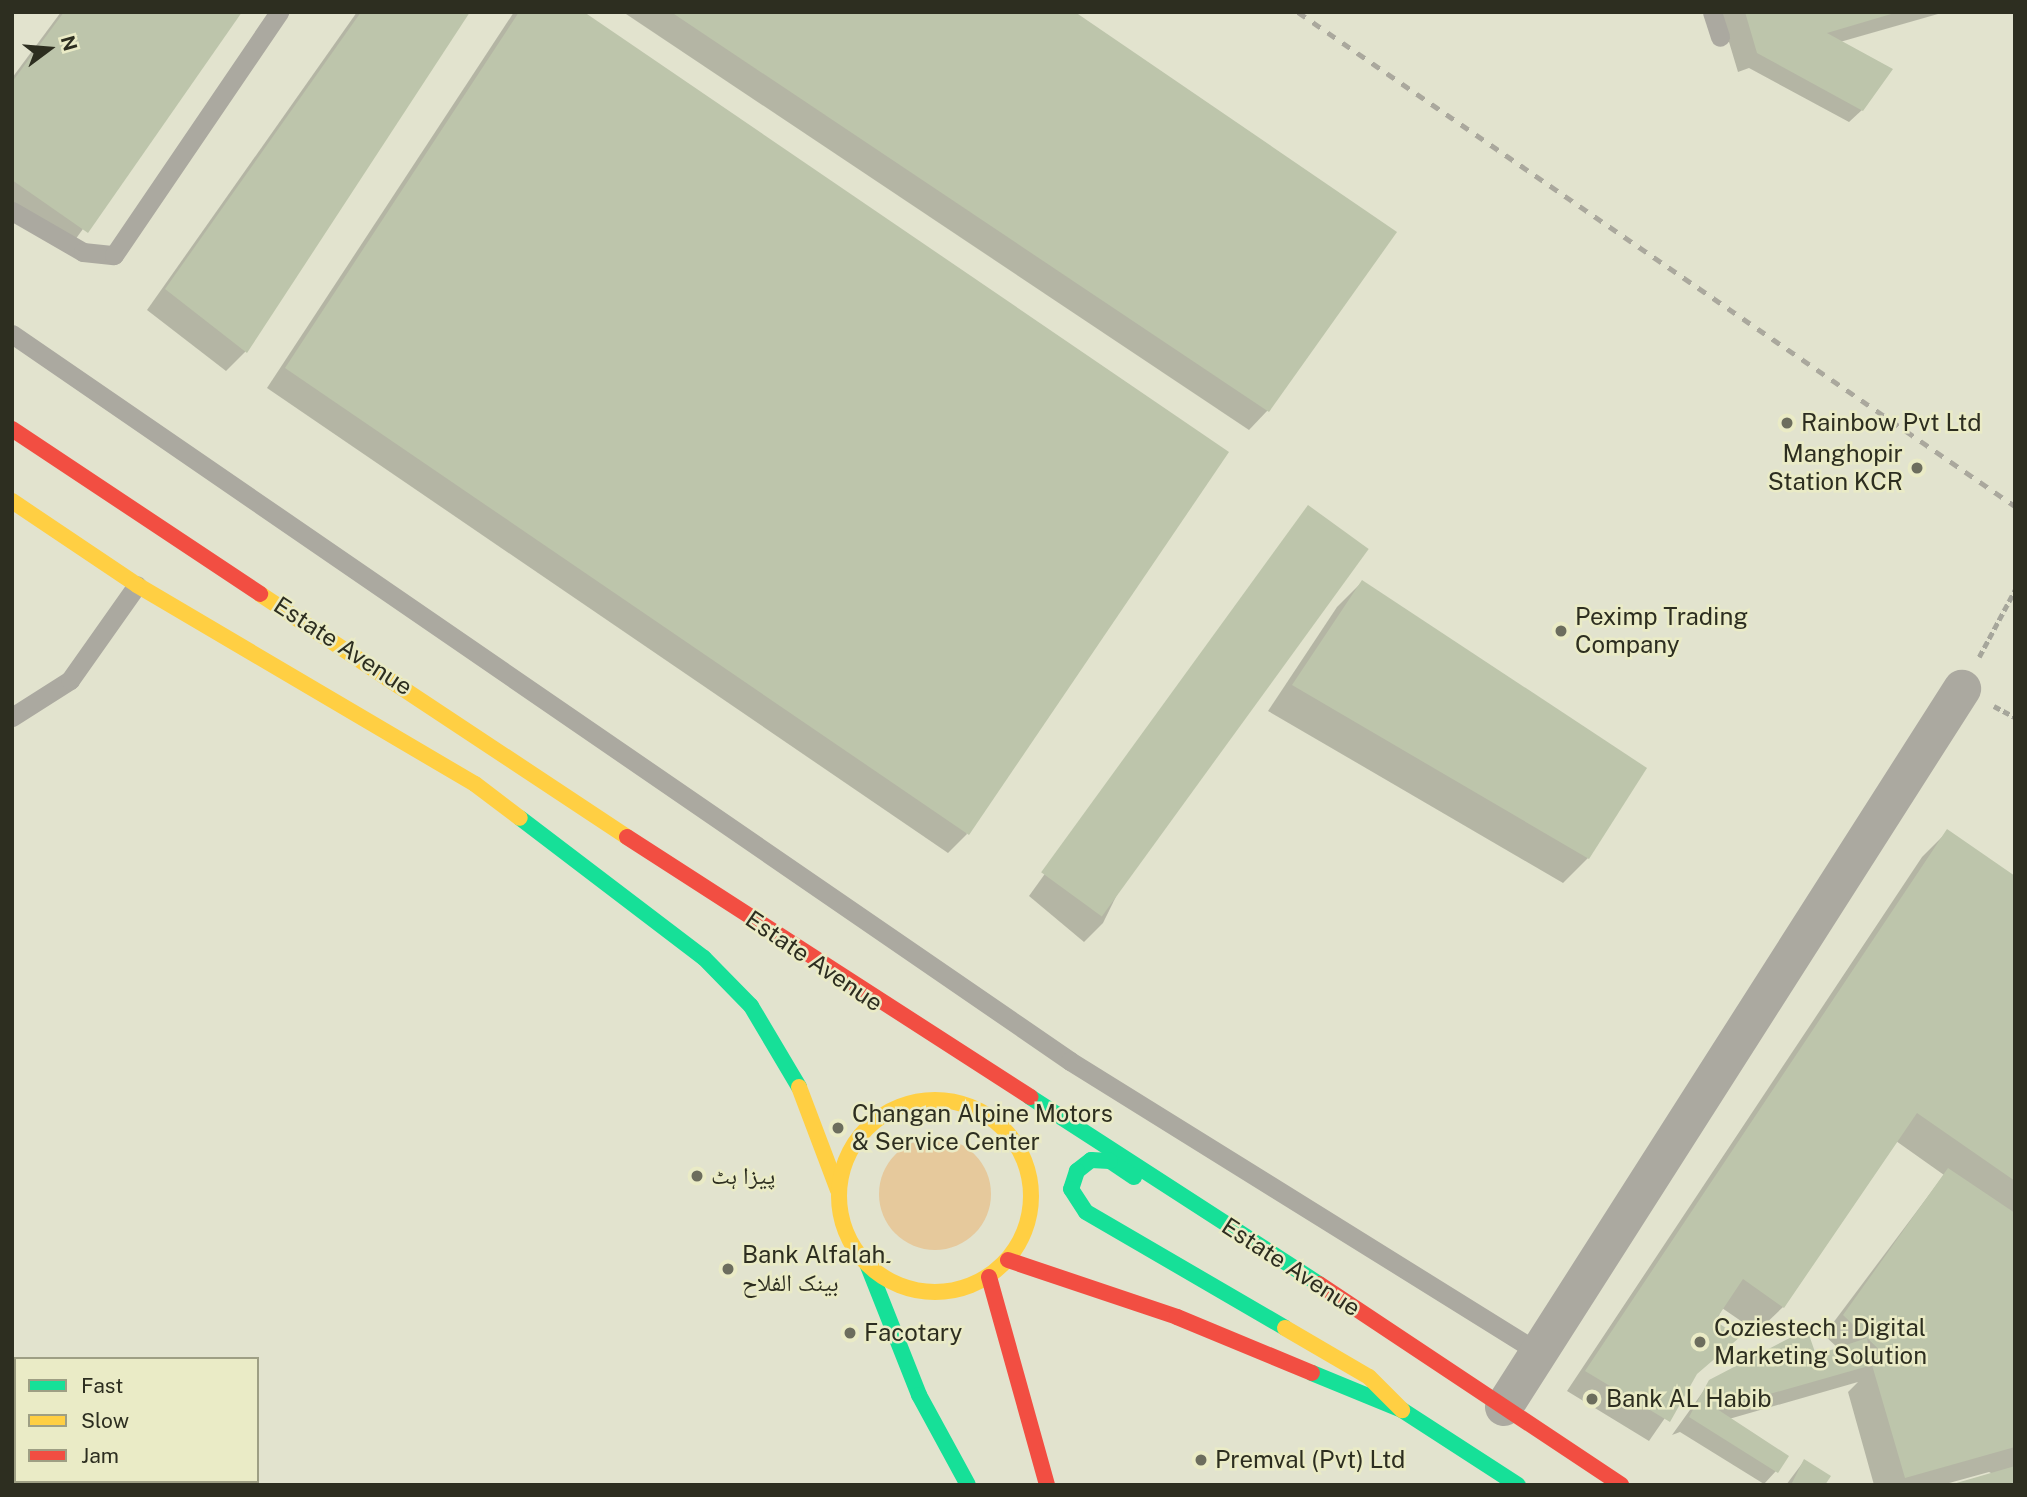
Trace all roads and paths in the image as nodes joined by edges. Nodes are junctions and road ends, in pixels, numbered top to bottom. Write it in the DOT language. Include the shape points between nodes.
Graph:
graph roads {
  1 [pos="279,12"];
  2 [pos="1712,12"];
  3 [pos="1720,37"];
  4 [pos="12,211"];
  5 [pos="12,334"];
  6 [pos="12,429"];
  7 [pos="12,501"];
  8 [pos="137,584"];
  9 [pos="2015,590"];
  10 [pos="1962,689"];
  11 [pos="12,717"];
  12 [pos="893,1014"];
  13 [pos="925,1054"];
  14 [pos="948,1084"];
  15 [pos="963,1104"];
  16 [pos="992,1118"];
  17 [pos="1087,1131"];
  18 [pos="838,1190"];
  19 [pos="1223,1222"];
  20 [pos="1008,1260"];
  21 [pos="868,1266"];
  22 [pos="989,1277"];
  23 [pos="1538,1352"];
  24 [pos="1504,1407"];
  25 [pos="1402,1410"];
  26 [pos="968,1485"];
  27 [pos="1047,1485"];
  28 [pos="1518,1485"];
  29 [pos="1622,1485"];
  1 -- 4 [label="lane" via="114,255 98,259"];
  2 -- 3 [label="lane"];
  5 -- 23 [label="lane" via="1070,1061"];
  6 -- 12 [label="main road, Estate Avenue"];
  7 -- 8 [label="main road, Estate Avenue"];
  8 -- 11 [label="lane" via="71,680"];
  8 -- 18 [label="main road, Estate Avenue" via="475,784 704,958 751,1006 791,1066"];
  9 -- 10 [label="path"];
  10 -- 23 [label="street"];
  12 -- 13 [label="main road"];
  12 -- 17 [label="main road, Estate Avenue"];
  14 -- 15 [label="main road"];
  15 -- 16 [label="main road"];
  15 -- 18 [label="main road" via="906,1104 880,1116 844,1161"];
  16 -- 17 [label="main road"];
  16 -- 20 [label="main road" via="1014,1141 1029,1181 1025,1233"];
  17 -- 19 [label="main road, Estate Avenue"];
  18 -- 21 [label="main road" via="845,1231"];
  19 -- 24 [label="main road, Estate Avenue"];
  19 -- 25 [label="main road" via="1163,1195 1110,1161 1091,1160 1072,1180 1074,1198 1086,1212 1370,1377"];
  20 -- 22 [label="main road"];
  20 -- 25 [label="main road" via="1177,1317"];
  21 -- 22 [label="main road" via="895,1285 927,1293 959,1291"];
  21 -- 26 [label="main road" via="919,1395"];
  22 -- 27 [label="main road"];
  23 -- 24 [label="street"];
  24 -- 29 [label="main road, Estate Avenue"];
  25 -- 28 [label="main road"];
}
